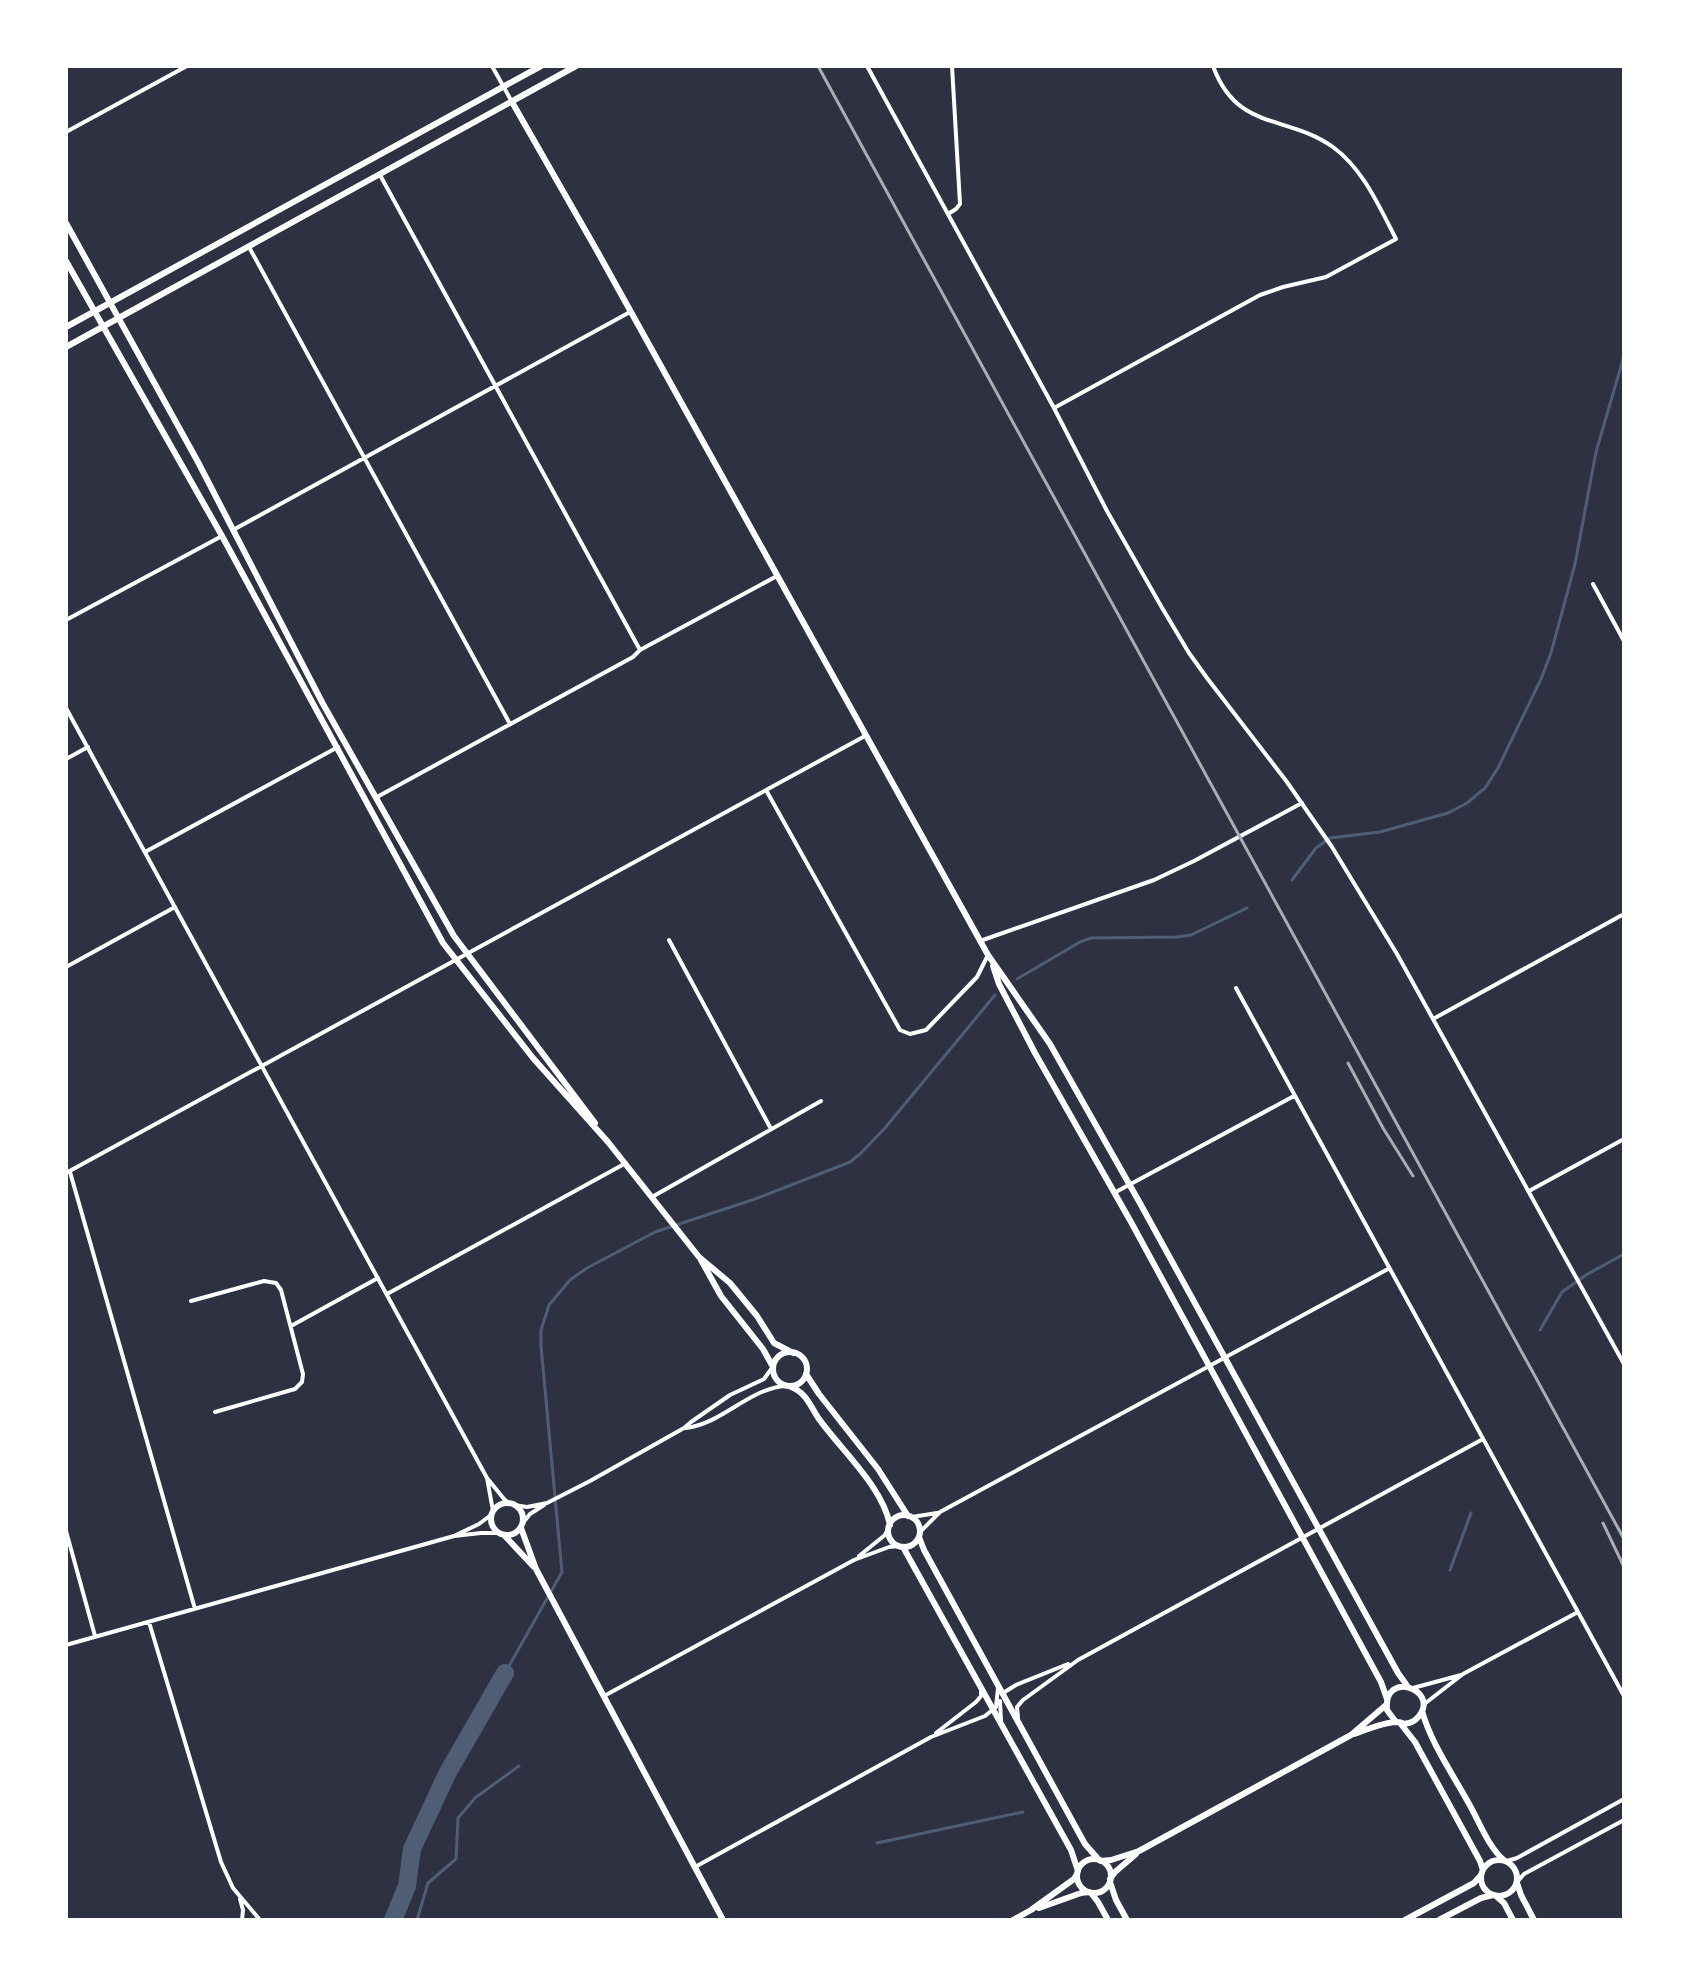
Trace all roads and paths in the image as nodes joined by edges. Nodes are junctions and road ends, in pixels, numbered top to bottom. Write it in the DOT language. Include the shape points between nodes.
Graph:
graph roads {
  1 [pos="187,66"];
  2 [pos="492,66"];
  3 [pos="541,66"];
  4 [pos="576,66"];
  5 [pos="867,66"];
  6 [pos="952,66"];
  7 [pos="1213,66"];
  8 [pos="503,85"];
  9 [pos="512,102"];
  10 [pos="66,132"];
  11 [pos="380,175"];
  12 [pos="948,214"];
  13 [pos="66,223"];
  14 [pos="249,247"];
  15 [pos="66,261"];
  16 [pos="110,304"];
  17 [pos="94,312"];
  18 [pos="630,312"];
  19 [pos="118,318"];
  20 [pos="66,327"];
  21 [pos="103,327"];
  22 [pos="66,347"];
  23 [pos="496,386"];
  24 [pos="1054,408"];
  25 [pos="364,457"];
  26 [pos="232,531"];
  27 [pos="222,536"];
  28 [pos="777,576"];
  29 [pos="1593,584"];
  30 [pos="66,620"];
  31 [pos="1624,641"];
  32 [pos="640,650"];
  33 [pos="66,708"];
  34 [pos="510,724"];
  35 [pos="865,736"];
  36 [pos="88,747"];
  37 [pos="338,747"];
  38 [pos="66,759"];
  39 [pos="766,790"];
  40 [pos="375,798"];
  41 [pos="1302,803"];
  42 [pos="145,852"];
  43 [pos="175,907"];
  44 [pos="1624,914"];
  45 [pos="669,940"];
  46 [pos="980,941"];
  47 [pos="466,954"];
  48 [pos="988,956"];
  49 [pos="455,959"];
  50 [pos="66,967"];
  51 [pos="1236,988"];
  52 [pos="1433,1019"];
  53 [pos="262,1065"];
  54 [pos="1294,1096"];
  55 [pos="821,1101"];
  56 [pos="771,1129"];
  57 [pos="1624,1139"];
  58 [pos="608,1142"];
  59 [pos="626,1163"];
  60 [pos="68,1172"];
  61 [pos="1130,1184"];
  62 [pos="1529,1191"];
  63 [pos="1114,1193"];
  64 [pos="652,1197"];
  65 [pos="699,1257"];
  66 [pos="1389,1268"];
  67 [pos="378,1278"];
  68 [pos="387,1294"];
  69 [pos="191,1301"];
  70 [pos="291,1326"];
  71 [pos="793,1353"];
  72 [pos="1225,1357"];
  73 [pos="1624,1362"];
  74 [pos="1209,1366"];
  75 [pos="772,1368"];
  76 [pos="806,1374"];
  77 [pos="788,1386"];
  78 [pos="215,1412"];
  79 [pos="684,1428"];
  80 [pos="1483,1439"];
  81 [pos="487,1478"];
  82 [pos="546,1503"];
  83 [pos="512,1504"];
  84 [pos="940,1512"];
  85 [pos="492,1513"];
  86 [pos="910,1516"];
  87 [pos="522,1526"];
  88 [pos="889,1526"];
  89 [pos="1319,1529"];
  90 [pos="66,1531"];
  91 [pos="501,1534"];
  92 [pos="920,1534"];
  93 [pos="454,1536"];
  94 [pos="1303,1538"];
  95 [pos="900,1546"];
  96 [pos="854,1560"];
  97 [pos="537,1571"];
  98 [pos="195,1609"];
  99 [pos="1578,1612"];
  100 [pos="149,1622"];
  101 [pos="96,1637"];
  102 [pos="66,1645"];
  103 [pos="1078,1660"];
  104 [pos="1463,1674"];
  105 [pos="996,1680"];
  106 [pos="980,1684"];
  107 [pos="1410,1688"];
  108 [pos="1003,1693"];
  109 [pos="604,1696"];
  110 [pos="1624,1696"];
  111 [pos="1386,1702"];
  112 [pos="1423,1708"];
  113 [pos="994,1710"];
  114 [pos="1019,1722"];
  115 [pos="1398,1722"];
  116 [pos="1003,1725"];
  117 [pos="1351,1735"];
  118 [pos="931,1737"];
  119 [pos="1624,1799"];
  120 [pos="1624,1820"];
  121 [pos="1139,1851"];
  122 [pos="1100,1861"];
  123 [pos="1506,1861"];
  124 [pos="695,1867"];
  125 [pos="1078,1872"];
  126 [pos="1482,1872"];
  127 [pos="1110,1881"];
  128 [pos="1517,1882"];
  129 [pos="1090,1892"];
  130 [pos="239,1896"];
  131 [pos="1495,1896"];
  132 [pos="1448,1897"];
  133 [pos="1031,1910"];
  134 [pos="1455,1911"];
  135 [pos="242,1920"];
  136 [pos="260,1920"];
  137 [pos="723,1920"];
  138 [pos="1013,1920"];
  139 [pos="1108,1920"];
  140 [pos="1127,1920"];
  141 [pos="1405,1920"];
  142 [pos="1439,1920"];
  143 [pos="1513,1920"];
  144 [pos="1534,1920"];
  1 -- 10 [label="street"];
  2 -- 8 [label="street"];
  3 -- 8 [label="main road"];
  4 -- 9 [label="main road"];
  5 -- 12 [label="street"];
  6 -- 12 [label="street" via="960,204"];
  7 -- 24 [label="street" via="1223,87 1246,110 1315,136 1344,156 1367,185 1396,239 1326,277 1260,295"];
  8 -- 9 [label="street"];
  8 -- 16 [label="main road"];
  9 -- 11 [label="main road"];
  9 -- 18 [label="main road"];
  11 -- 14 [label="main road"];
  11 -- 23 [label="street"];
  12 -- 24 [label="street"];
  13 -- 16 [label="main road"];
  14 -- 19 [label="main road"];
  14 -- 25 [label="street"];
  15 -- 17 [label="main road"];
  16 -- 17 [label="main road"];
  16 -- 19 [label="main road"];
  17 -- 20 [label="main road"];
  17 -- 21 [label="main road"];
  18 -- 23 [label="street"];
  18 -- 28 [label="main road"];
  19 -- 21 [label="main road"];
  19 -- 26 [label="main road"];
  21 -- 22 [label="main road"];
  21 -- 27 [label="main road"];
  23 -- 25 [label="street"];
  23 -- 32 [label="street"];
  24 -- 41 [label="street" via="1189,653"];
  25 -- 26 [label="street"];
  25 -- 34 [label="street"];
  26 -- 40 [label="main road"];
  27 -- 30 [label="street"];
  27 -- 37 [label="main road"];
  28 -- 32 [label="street"];
  28 -- 35 [label="main road"];
  29 -- 31 [label="street"];
  32 -- 34 [label="street"];
  33 -- 36 [label="street"];
  34 -- 40 [label="street"];
  35 -- 39 [label="street"];
  35 -- 46 [label="main road"];
  36 -- 38 [label="street"];
  36 -- 42 [label="street"];
  37 -- 42 [label="street"];
  37 -- 49 [label="main road"];
  39 -- 47 [label="street"];
  39 -- 48 [label="street" via="900,1030 926,1030 977,977"];
  40 -- 47 [label="main road"];
  41 -- 46 [label="street" via="1174,871"];
  41 -- 52 [label="street"];
  42 -- 43 [label="street"];
  43 -- 50 [label="street"];
  43 -- 53 [label="street"];
  44 -- 52 [label="street"];
  45 -- 56 [label="street"];
  46 -- 48 [label="main road"];
  47 -- 49 [label="street"];
  47 -- 58 [label="main road"];
  48 -- 61 [label="main road" via="1050,1044"];
  48 -- 63 [label="main road" via="1035,1053"];
  49 -- 53 [label="street"];
  49 -- 58 [label="main road"];
  51 -- 54 [label="street"];
  52 -- 62 [label="street"];
  53 -- 60 [label="street"];
  53 -- 67 [label="street"];
  54 -- 61 [label="street"];
  54 -- 66 [label="street"];
  55 -- 56 [label="street"];
  56 -- 64 [label="street"];
  57 -- 62 [label="street"];
  58 -- 59 [label="main road"];
  59 -- 64 [label="main road"];
  59 -- 68 [label="street"];
  60 -- 98 [label="street"];
  61 -- 63 [label="street"];
  61 -- 72 [label="main road"];
  62 -- 73 [label="street"];
  63 -- 74 [label="main road"];
  64 -- 65 [label="main road"];
  65 -- 71 [label="main road" via="730,1283 774,1343"];
  65 -- 75 [label="main road"];
  66 -- 72 [label="street"];
  66 -- 80 [label="street"];
  67 -- 68 [label="street"];
  67 -- 70 [label="street"];
  68 -- 81 [label="street"];
  69 -- 70 [label="street" via="272,1282 281,1290"];
  70 -- 78 [label="street" via="303,1374 299,1386"];
  71 -- 75 [label="main road" via="782,1354"];
  71 -- 76 [label="main road" via="803,1359"];
  72 -- 74 [label="street"];
  72 -- 89 [label="main road"];
  74 -- 84 [label="street"];
  74 -- 94 [label="main road"];
  75 -- 77 [label="main road" via="774,1378"];
  75 -- 79 [label="street" via="764,1379 730,1395"];
  76 -- 77 [label="main road"];
  76 -- 86 [label="main road"];
  77 -- 79 [label="street" via="749,1399 698,1427"];
  77 -- 88 [label="main road" via="807,1398 864,1476"];
  79 -- 82 [label="street"];
  80 -- 89 [label="street"];
  80 -- 99 [label="street"];
  81 -- 83 [label="street"];
  81 -- 85 [label="street"];
  82 -- 83 [label="street"];
  82 -- 87 [label="street"];
  83 -- 85 [label="main road"];
  83 -- 87 [label="main road" via="522,1515"];
  84 -- 86 [label="street"];
  84 -- 92 [label="street"];
  85 -- 91 [label="main road" via="492,1526"];
  85 -- 93 [label="street"];
  86 -- 88 [label="main road" via="896,1517"];
  86 -- 92 [label="main road"];
  87 -- 91 [label="main road" via="513,1534"];
  87 -- 97 [label="main road"];
  88 -- 95 [label="main road" via="890,1538"];
  88 -- 96 [label="street"];
  89 -- 94 [label="street"];
  89 -- 107 [label="main road"];
  90 -- 101 [label="street"];
  91 -- 93 [label="street"];
  91 -- 97 [label="main road"];
  92 -- 95 [label="main road" via="913,1545"];
  92 -- 105 [label="main road"];
  93 -- 98 [label="street"];
  94 -- 103 [label="street"];
  94 -- 111 [label="main road" via="1381,1682"];
  95 -- 96 [label="street"];
  95 -- 106 [label="main road"];
  96 -- 109 [label="street"];
  97 -- 109 [label="main road"];
  98 -- 100 [label="street"];
  99 -- 104 [label="street"];
  99 -- 110 [label="street"];
  100 -- 101 [label="street"];
  100 -- 130 [label="street" via="214,1844"];
  101 -- 102 [label="street"];
  103 -- 108 [label="street"];
  103 -- 114 [label="street" via="1023,1700 1016,1711"];
  104 -- 107 [label="street"];
  104 -- 112 [label="street"];
  105 -- 108 [label="main road"];
  105 -- 113 [label="street"];
  106 -- 113 [label="main road"];
  106 -- 118 [label="street" via="976,1702"];
  107 -- 111 [label="main road" via="1393,1690"];
  107 -- 112 [label="main road" via="1420,1695"];
  108 -- 114 [label="main road"];
  108 -- 116 [label="street"];
  109 -- 124 [label="main road"];
  111 -- 115 [label="main road" via="1388,1715"];
  111 -- 117 [label="main road"];
  112 -- 115 [label="main road" via="1416,1720"];
  112 -- 123 [label="main road" via="1475,1815"];
  113 -- 116 [label="main road"];
  113 -- 118 [label="street"];
  114 -- 122 [label="main road" via="1085,1844"];
  115 -- 117 [label="main road"];
  115 -- 126 [label="main road" via="1415,1742"];
  116 -- 125 [label="main road"];
  117 -- 121 [label="main road"];
  118 -- 124 [label="street"];
  119 -- 123 [label="street"];
  120 -- 128 [label="street"];
  121 -- 122 [label="main road"];
  121 -- 127 [label="main road"];
  122 -- 125 [label="main road" via="1087,1861"];
  122 -- 127 [label="main road" via="1108,1867"];
  123 -- 126 [label="main road" via="1490,1863"];
  123 -- 128 [label="main road" via="1516,1869"];
  124 -- 137 [label="main road"];
  125 -- 129 [label="main road" via="1079,1883"];
  125 -- 133 [label="main road"];
  126 -- 131 [label="main road" via="1482,1884"];
  126 -- 132 [label="main road" via="1474,1883"];
  127 -- 129 [label="main road" via="1100,1892"];
  127 -- 140 [label="main road"];
  128 -- 131 [label="main road" via="1512,1892"];
  128 -- 144 [label="main road"];
  129 -- 133 [label="main road"];
  129 -- 139 [label="main road"];
  130 -- 135 [label="street"];
  130 -- 136 [label="street"];
  131 -- 134 [label="main road"];
  131 -- 143 [label="main road"];
  132 -- 134 [label="main road"];
  132 -- 141 [label="main road"];
  133 -- 138 [label="main road"];
  134 -- 142 [label="main road"];
}
